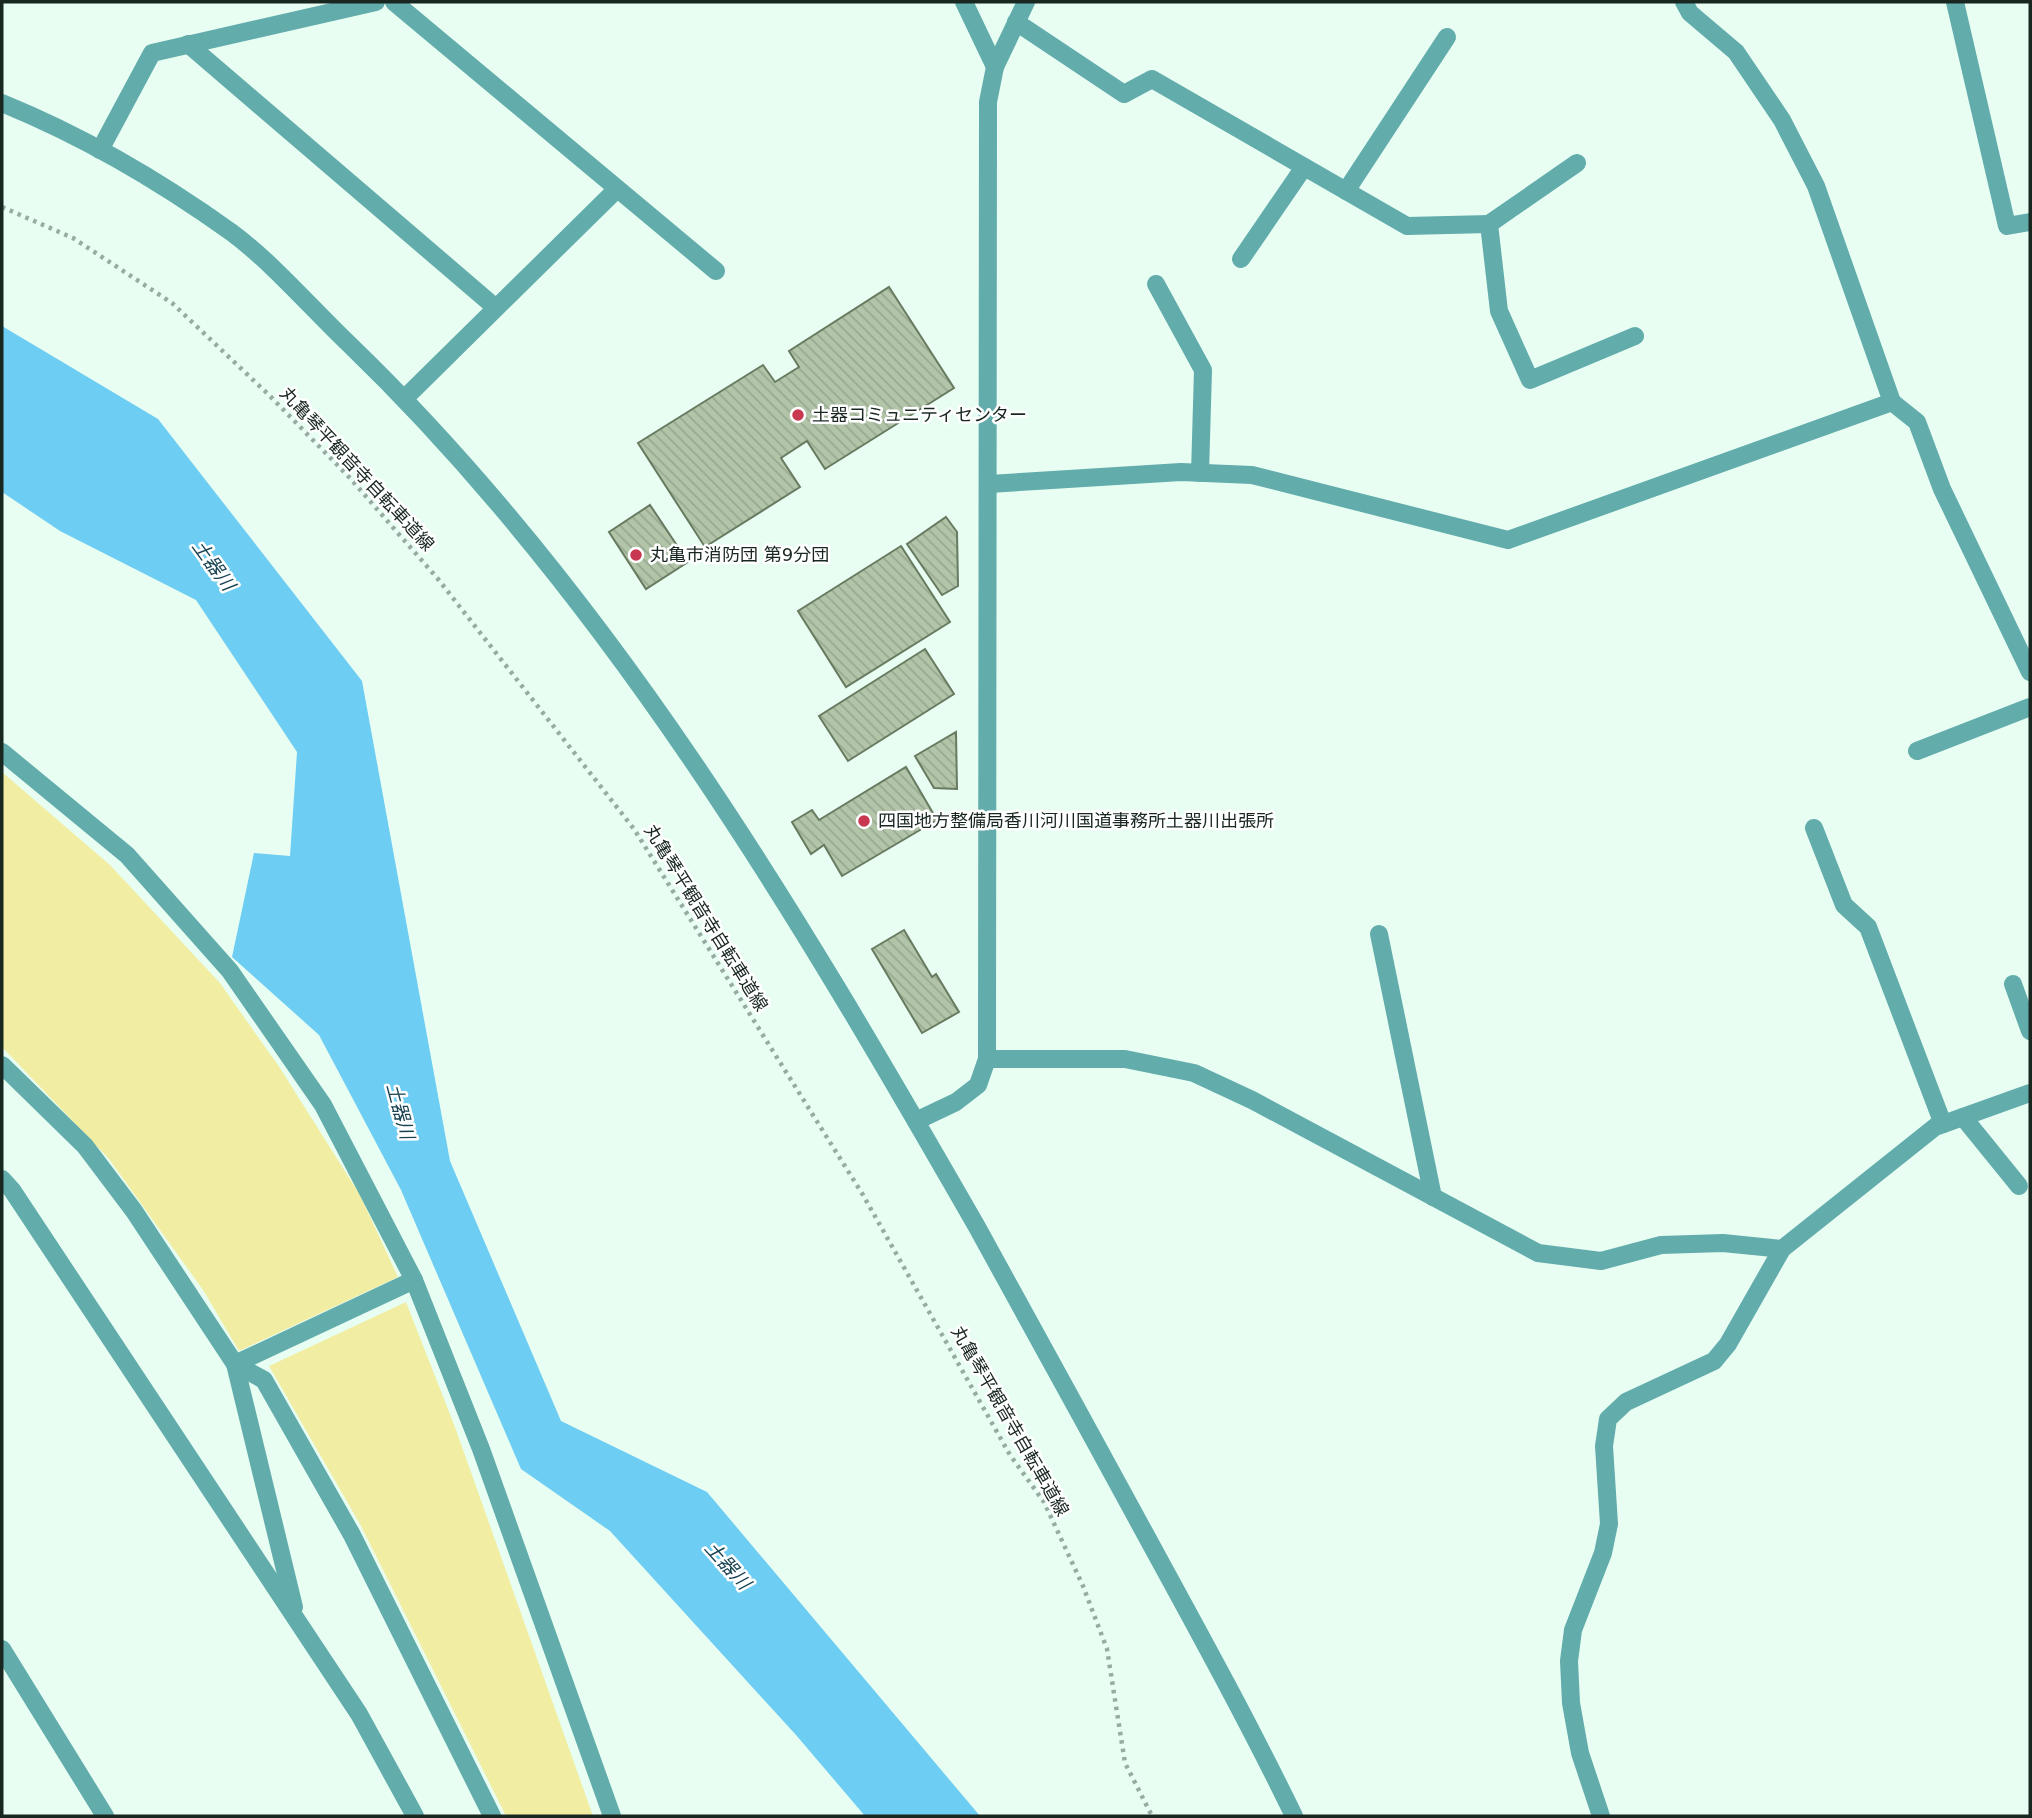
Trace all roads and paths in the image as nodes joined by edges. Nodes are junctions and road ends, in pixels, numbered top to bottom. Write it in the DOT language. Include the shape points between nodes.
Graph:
graph roads {
  1 [pos="376,2"];
  2 [pos="394,2"];
  3 [pos="964,2"];
  4 [pos="1026,2"];
  5 [pos="1684,2"];
  6 [pos="1955,2"];
  7 [pos="1016,22"];
  8 [pos="1447,37"];
  9 [pos="188,44"];
  10 [pos="995,67"];
  11 [pos="2,103"];
  12 [pos="100,150"];
  13 [pos="1577,163"];
  14 [pos="1304,167"];
  15 [pos="617,189"];
  16 [pos="1346,191"];
  17 [pos="2,207"];
  18 [pos="2030,222"];
  19 [pos="1489,224"];
  20 [pos="1241,259"];
  21 [pos="716,271"];
  22 [pos="1156,284"];
  23 [pos="496,308"];
  24 [pos="1635,337"];
  25 [pos="405,398"];
  26 [pos="1892,402"];
  27 [pos="1200,473"];
  28 [pos="989,484"];
  29 [pos="2030,672"];
  30 [pos="2030,707"];
  31 [pos="1917,751"];
  32 [pos="2,752"];
  33 [pos="1814,828"];
  34 [pos="1379,934"];
  35 [pos="2013,984"];
  36 [pos="2030,1031"];
  37 [pos="987,1059"];
  38 [pos="2,1065"];
  39 [pos="2030,1093"];
  40 [pos="1963,1117"];
  41 [pos="916,1121"];
  42 [pos="1943,1125"];
  43 [pos="2,1179"];
  44 [pos="2019,1186"];
  45 [pos="1433,1197"];
  46 [pos="1782,1249"];
  47 [pos="414,1280"];
  48 [pos="235,1364"];
  49 [pos="297,1620"];
  50 [pos="2,1649"];
  51 [pos="105,1816"];
  52 [pos="415,1816"];
  53 [pos="492,1816"];
  54 [pos="612,1816"];
  55 [pos="1152,1816"];
  56 [pos="1294,1816"];
  57 [pos="1601,1816"];
  1 -- 9 [label="street"];
  2 -- 15 [label="street"];
  3 -- 10 [label="street"];
  4 -- 7 [label="street"];
  5 -- 26 [label="street" via="1690,13 1736,52 1788,131 1816,186"];
  6 -- 18 [label="street" via="2007,226"];
  7 -- 10 [label="street"];
  7 -- 14 [label="street" via="1124,94 1152,79"];
  8 -- 16 [label="street"];
  9 -- 12 [label="street" via="152,53"];
  9 -- 23 [label="street"];
  10 -- 28 [label="street" via="988,116"];
  11 -- 12 [label="street"];
  12 -- 25 [label="street" via="236,236"];
  13 -- 19 [label="street"];
  14 -- 16 [label="street"];
  14 -- 20 [label="street"];
  15 -- 21 [label="street"];
  15 -- 23 [label="street"];
  16 -- 19 [label="street" via="1407,226"];
  17 -- 55 [label="path, 丸亀琴平観音寺自転車道線" via="73,238 172,303 269,394 438,579 634,829 863,1195 1010,1455 1044,1502 1107,1649 1125,1763"];
  19 -- 24 [label="street" via="1499,311 1530,380"];
  22 -- 27 [label="street" via="1203,370"];
  23 -- 25 [label="street"];
  25 -- 41 [label="street" via="575,599 715,792"];
  26 -- 27 [label="street" via="1508,540 1252,475"];
  26 -- 29 [label="street" via="1917,422 1942,489"];
  27 -- 28 [label="street"];
  28 -- 37 [label="street"];
  30 -- 31 [label="street"];
  32 -- 47 [label="street" via="127,855 230,971 323,1105"];
  33 -- 42 [label="street" via="1844,905 1868,928"];
  34 -- 45 [label="street"];
  35 -- 36 [label="street"];
  37 -- 41 [label="street" via="978,1085 956,1102"];
  37 -- 45 [label="street" via="1125,1059 1194,1073"];
  38 -- 48 [label="street" via="85,1146 134,1210"];
  39 -- 40 [label="street"];
  40 -- 42 [label="street"];
  40 -- 44 [label="street"];
  41 -- 56 [label="street" via="1240,1703"];
  42 -- 46 [label="street"];
  43 -- 49 [label="street"];
  45 -- 46 [label="street" via="1538,1253 1601,1261 1661,1245 1723,1243"];
  46 -- 57 [label="street" via="1714,1361 1626,1402 1608,1419 1604,1446 1609,1524 1603,1553 1573,1630 1569,1661 1580,1753"];
  47 -- 48 [label="street"];
  47 -- 54 [label="street" via="481,1449"];
  48 -- 49 [label="street"];
  48 -- 53 [label="street" via="264,1380 352,1535"];
  49 -- 52 [label="street" via="359,1714"];
  50 -- 51 [label="street"];
}
